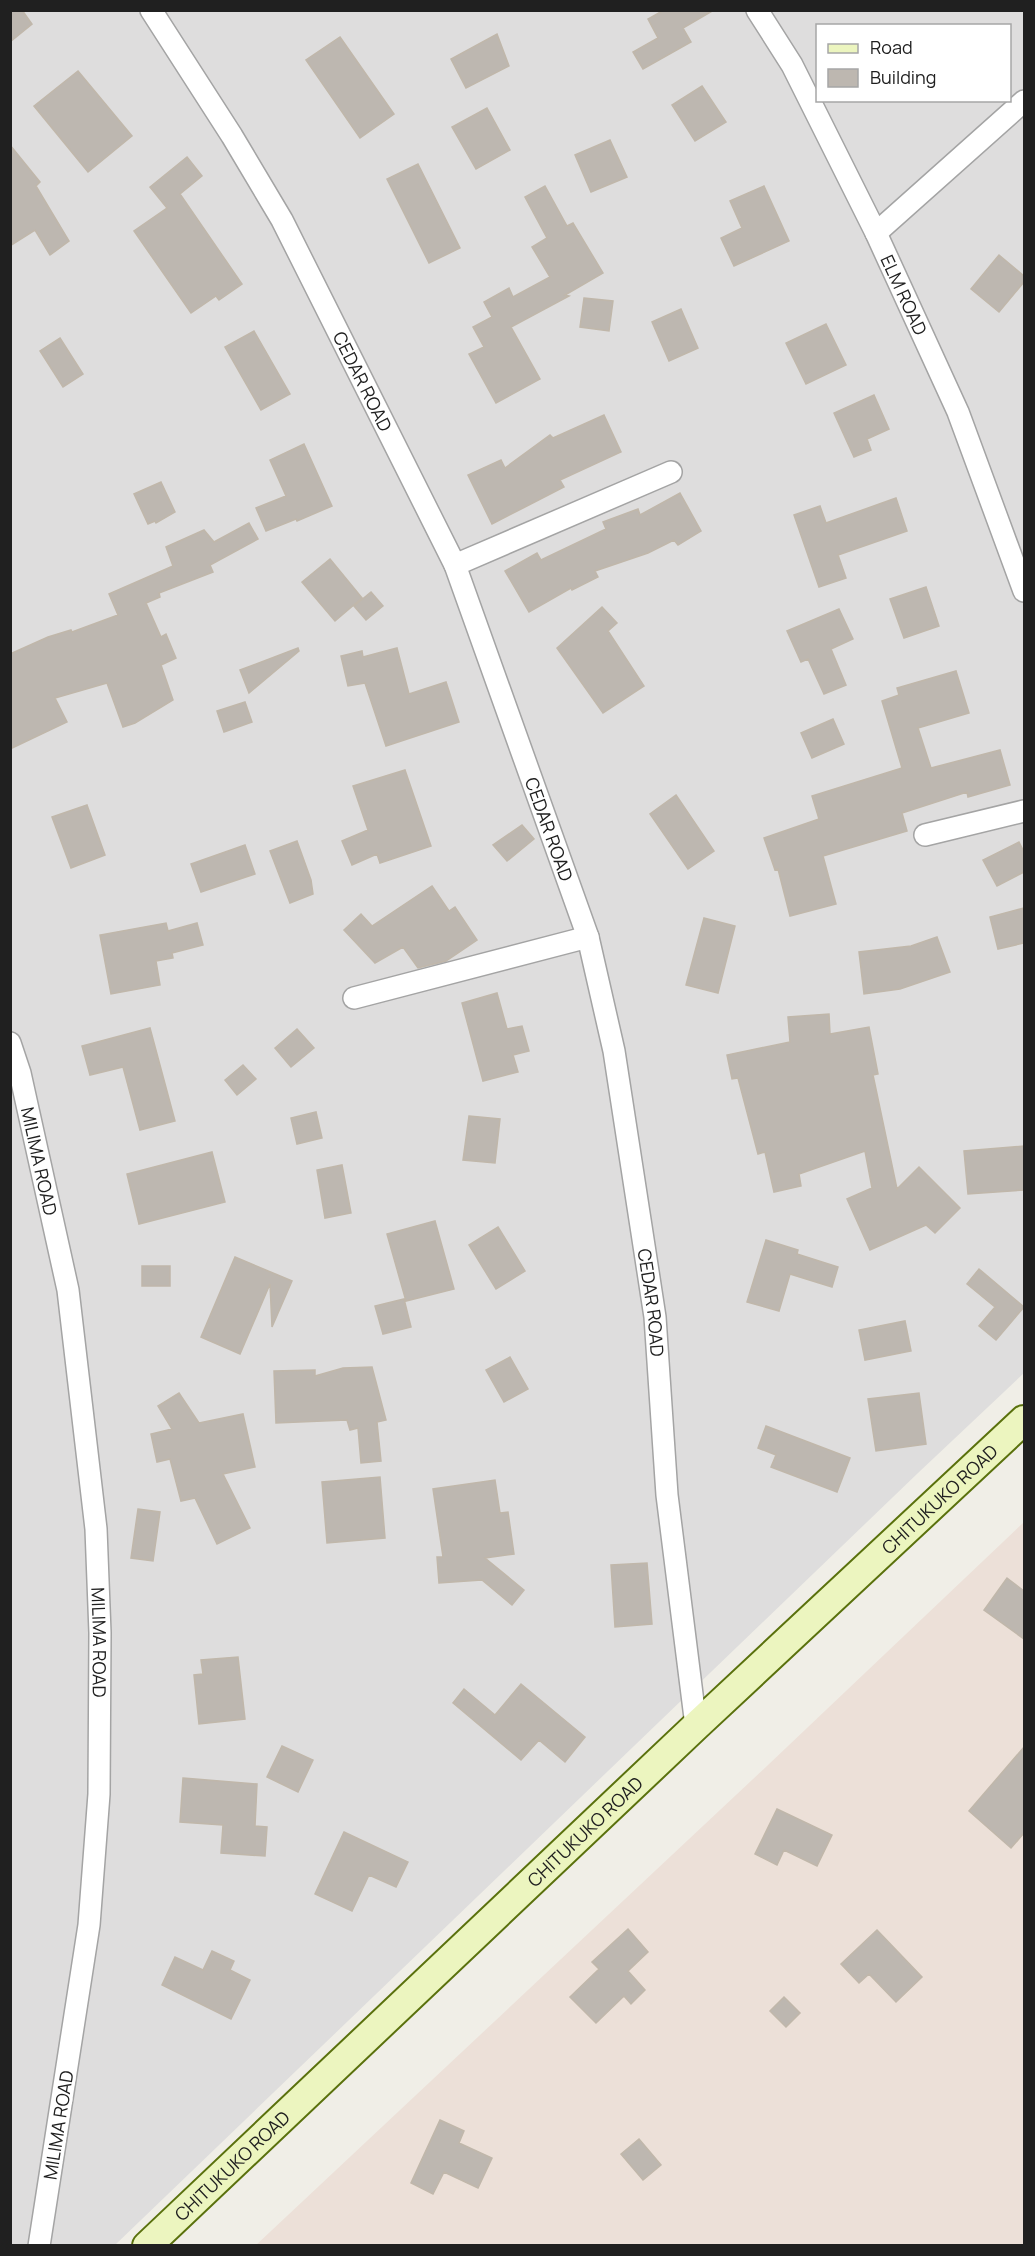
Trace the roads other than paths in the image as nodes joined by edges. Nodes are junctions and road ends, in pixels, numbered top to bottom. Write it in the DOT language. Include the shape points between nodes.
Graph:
graph roads {
  1 [pos="152,10"];
  2 [pos="757,10"];
  3 [pos="1024,101"];
  4 [pos="876,233"];
  5 [pos="671,472"];
  6 [pos="455,565"];
  7 [pos="1024,591"];
  8 [pos="1024,812"];
  9 [pos="925,836"];
  10 [pos="588,937"];
  11 [pos="354,998"];
  12 [pos="10,1043"];
  13 [pos="1024,1420"];
  14 [pos="696,1726"];
  15 [pos="39,2246"];
  16 [pos="147,2246"];
  1 -- 6 [label="street, CEDAR ROAD" via="282,220"];
  2 -- 4 [label="street, ELM ROAD" via="792,65"];
  3 -- 4 [label="street"];
  4 -- 7 [label="street, ELM ROAD" via="958,412"];
  5 -- 6 [label="street"];
  6 -- 10 [label="street, CEDAR ROAD"];
  8 -- 9 [label="street"];
  10 -- 11 [label="street"];
  10 -- 14 [label="street, CEDAR ROAD" via="614,1051 655,1317 667,1495"];
  12 -- 15 [label="street, MILIMA ROAD" via="68,1290 96,1529 100,1633 99,1794 89,1925"];
  13 -- 14 [label="street, CHITUKUKO ROAD"];
  14 -- 16 [label="street, CHITUKUKO ROAD"];
}
